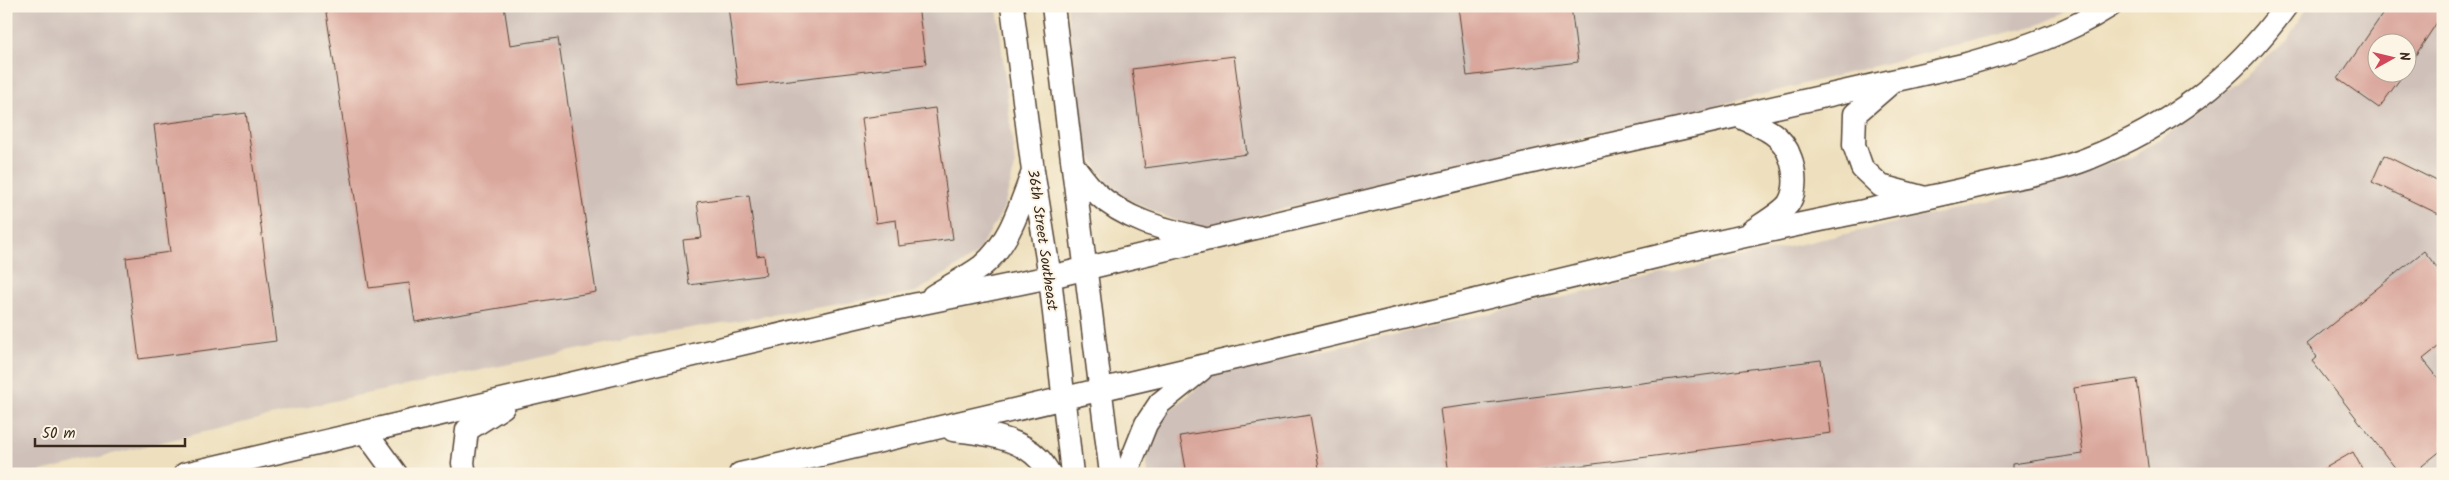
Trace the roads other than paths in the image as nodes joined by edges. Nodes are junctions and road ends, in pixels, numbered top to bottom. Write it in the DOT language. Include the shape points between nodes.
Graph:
graph roads {
  1 [pos="1012,6"];
  2 [pos="1052,6"];
  3 [pos="2110,6"];
  4 [pos="2286,6"];
  5 [pos="1895,80"];
  6 [pos="1738,116"];
  7 [pos="1073,165"];
  8 [pos="1033,171"];
  9 [pos="1926,199"];
  10 [pos="1748,235"];
  11 [pos="1207,239"];
  12 [pos="1086,268"];
  13 [pos="1050,277"];
  14 [pos="921,304"];
  15 [pos="1206,366"];
  16 [pos="1099,389"];
  17 [pos="518,397"];
  18 [pos="1063,397"];
  19 [pos="937,429"];
  20 [pos="366,433"];
  21 [pos="185,474"];
  22 [pos="396,474"];
  23 [pos="465,474"];
  24 [pos="740,474"];
  25 [pos="1050,474"];
  26 [pos="1072,474"];
  27 [pos="1111,474"];
  28 [pos="1126,474"];
  1 -- 8 [label="street, 36th Street Southeast"];
  2 -- 7 [label="street"];
  3 -- 5 [label="street" via="2081,25 2022,48"];
  4 -- 9 [label="street" via="2247,56 2213,87 2168,120 2084,160"];
  5 -- 6 [label="street"];
  5 -- 9 [label="street" via="1855,114 1854,145 1862,168 1882,186"];
  6 -- 10 [label="street" via="1777,137 1788,150 1793,172 1794,189 1788,204"];
  6 -- 11 [label="street"];
  7 -- 11 [label="street" via="1095,192 1122,213 1162,229"];
  7 -- 12 [label="street"];
  8 -- 13 [label="street, 36th Street Southeast"];
  8 -- 14 [label="street" via="1011,228 997,249 982,265"];
  9 -- 10 [label="street"];
  10 -- 15 [label="street"];
  11 -- 12 [label="street"];
  12 -- 13 [label="street"];
  12 -- 16 [label="street"];
  13 -- 14 [label="street"];
  13 -- 18 [label="street, 36th Street Southeast"];
  14 -- 17 [label="street"];
  15 -- 16 [label="street"];
  15 -- 28 [label="street" via="1160,403 1146,424"];
  16 -- 18 [label="street"];
  16 -- 27 [label="street"];
  17 -- 20 [label="street"];
  17 -- 23 [label="street" via="467,430"];
  18 -- 19 [label="street"];
  18 -- 26 [label="street, 36th Street Southeast"];
  19 -- 24 [label="street"];
  19 -- 25 [label="street" via="985,434 1016,444 1038,457"];
  20 -- 21 [label="street"];
  20 -- 22 [label="street"];
}
